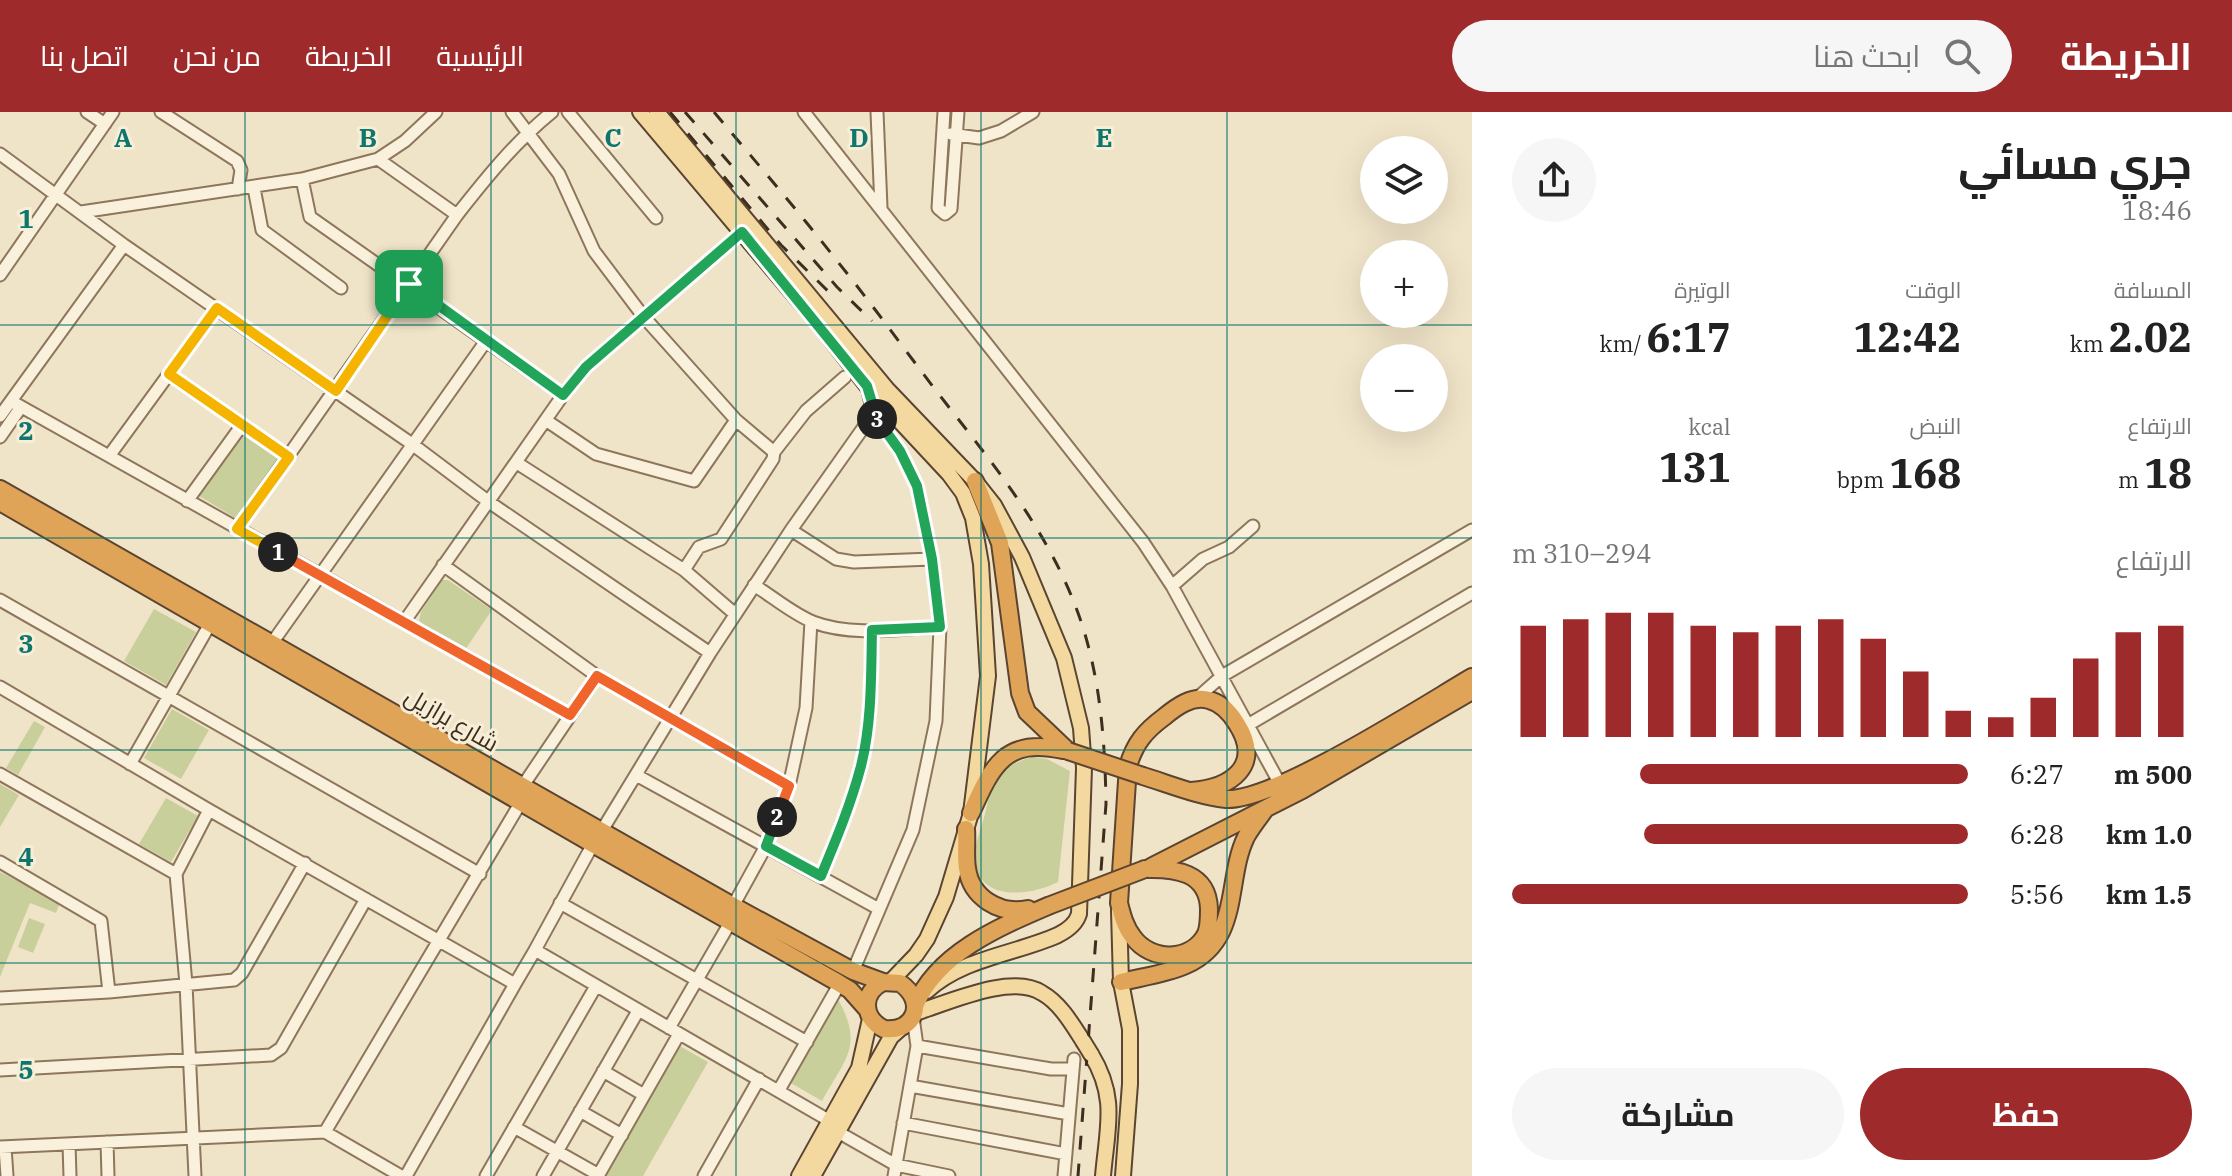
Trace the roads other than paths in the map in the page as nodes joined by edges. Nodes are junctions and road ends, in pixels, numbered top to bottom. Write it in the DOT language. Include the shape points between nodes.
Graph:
graph roads {
  1 [pos="87,112"];
  2 [pos="113,112"];
  3 [pos="161,112"];
  4 [pos="436,112"];
  5 [pos="512,112"];
  6 [pos="552,112"];
  7 [pos="568,112"];
  8 [pos="640,112"];
  9 [pos="657,112"];
  10 [pos="804,112"];
  11 [pos="877,112"];
  12 [pos="944,112"];
  13 [pos="958,112"];
  14 [pos="1033,112"];
  15 [pos="105,124"];
  16 [pos="529,131"];
  17 [pos="942,133"];
  18 [pos="957,135"];
  19 [pos="0,154"];
  20 [pos="378,159"];
  21 [pos="302,179"];
  22 [pos="254,188"];
  23 [pos="238,189"];
  24 [pos="56,195"];
  25 [pos="881,208"];
  26 [pos="81,212"];
  27 [pos="457,215"];
  28 [pos="656,218"];
  29 [pos="742,232"];
  30 [pos="124,245"];
  31 [pos="0,275"];
  32 [pos="409,284"];
  33 [pos="341,288"];
  34 [pos="217,308"];
  35 [pos="643,316"];
  36 [pos="486,341"];
  37 [pos="169,374"];
  38 [pos="845,377"];
  39 [pos="867,386"];
  40 [pos="336,391"];
  41 [pos="563,395"];
  42 [pos="16,404"];
  43 [pos="873,414"];
  44 [pos="0,416"];
  45 [pos="736,420"];
  46 [pos="547,421"];
  47 [pos="242,425"];
  48 [pos="0,437"];
  49 [pos="412,444"];
  50 [pos="774,452"];
  51 [pos="109,456"];
  52 [pos="289,457"];
  53 [pos="517,463"];
  54 [pos="975,481"];
  55 [pos="0,489"];
  56 [pos="187,501"];
  57 [pos="0,502"];
  58 [pos="489,502"];
  59 [pos="1253,526"];
  60 [pos="237,529"];
  61 [pos="791,530"];
  62 [pos="1472,530"];
  63 [pos="932,559"];
  64 [pos="443,565"];
  65 [pos="684,570"];
  66 [pos="321,576"];
  67 [pos="754,585"];
  68 [pos="1172,586"];
  69 [pos="1472,593"];
  70 [pos="0,600"];
  71 [pos="735,614"];
  72 [pos="811,621"];
  73 [pos="404,622"];
  74 [pos="210,624"];
  75 [pos="940,627"];
  76 [pos="872,630"];
  77 [pos="272,643"];
  78 [pos="710,653"];
  79 [pos="597,676"];
  80 [pos="1222,676"];
  81 [pos="1472,677"];
  82 [pos="0,687"];
  83 [pos="1472,691"];
  84 [pos="169,697"];
  85 [pos="1196,700"];
  86 [pos="570,715"];
  87 [pos="669,720"];
  88 [pos="1244,727"];
  89 [pos="1068,751"];
  90 [pos="130,764"];
  91 [pos="0,774"];
  92 [pos="636,775"];
  93 [pos="1280,784"];
  94 [pos="789,786"];
  95 [pos="1191,791"];
  96 [pos="522,795"];
  97 [pos="1266,808"];
  98 [pos="209,810"];
  99 [pos="971,813"];
  100 [pos="966,829"];
  101 [pos="597,838"];
  102 [pos="766,846"];
  103 [pos="0,862"];
  104 [pos="305,863"];
  105 [pos="1145,869"];
  106 [pos="176,874"];
  107 [pos="480,874"];
  108 [pos="821,876"];
  109 [pos="366,899"];
  110 [pos="560,903"];
  111 [pos="1119,903"];
  112 [pos="1048,906"];
  113 [pos="879,909"];
  114 [pos="732,914"];
  115 [pos="440,939"];
  116 [pos="535,950"];
  117 [pos="853,971"];
  118 [pos="697,979"];
  119 [pos="887,981"];
  120 [pos="1121,982"];
  121 [pos="840,983"];
  122 [pos="186,984"];
  123 [pos="515,984"];
  124 [pos="596,986"];
  125 [pos="109,992"];
  126 [pos="0,998"];
  127 [pos="638,1011"];
  128 [pos="868,1014"];
  129 [pos="911,1016"];
  130 [pos="674,1031"];
  131 [pos="807,1042"];
  132 [pos="917,1046"];
  133 [pos="189,1059"];
  134 [pos="0,1070"];
  135 [pos="603,1071"];
  136 [pos="759,1079"];
  137 [pos="910,1086"];
  138 [pos="779,1090"];
  139 [pos="644,1095"];
  140 [pos="580,1111"];
  141 [pos="1069,1114"];
  142 [pos="903,1123"];
  143 [pos="834,1126"];
  144 [pos="514,1127"];
  145 [pos="325,1132"];
  146 [pos="622,1135"];
  147 [pos="193,1137"];
  148 [pos="107,1142"];
  149 [pos="69,1144"];
  150 [pos="3,1147"];
  151 [pos="557,1151"];
  152 [pos="1066,1154"];
  153 [pos="895,1170"];
  154 [pos="7,1176"];
  155 [pos="70,1176"];
  156 [pos="108,1176"];
  157 [pos="195,1176"];
  158 [pos="404,1176"];
  159 [pos="486,1176"];
  160 [pos="543,1176"];
  161 [pos="598,1176"];
  162 [pos="704,1176"];
  163 [pos="799,1176"];
  164 [pos="813,1176"];
  165 [pos="949,1176"];
  166 [pos="1064,1176"];
  167 [pos="1103,1176"];
  168 [pos="1123,1176"];
  1 -- 15 [label="street"];
  2 -- 15 [label="street"];
  3 -- 23 [label="street" via="237,161"];
  4 -- 20 [label="street"];
  5 -- 16 [label="street"];
  6 -- 16 [label="street"];
  7 -- 28 [label="street"];
  8 -- 29 [label="main road"];
  9 -- 54 [label="main road" via="887,389"];
  10 -- 25 [label="street"];
  11 -- 25 [label="street"];
  12 -- 17 [label="street"];
  13 -- 18 [label="street"];
  14 -- 18 [label="street" via="979,138"];
  15 -- 24 [label="street"];
  16 -- 27 [label="street"];
  16 -- 35 [label="street" via="559,174 594,251"];
  17 -- 18 [label="street"];
  17 -- 18 [label="street" via="938,208 945,214 951,209"];
  19 -- 24 [label="street"];
  20 -- 21 [label="street"];
  20 -- 27 [label="street"];
  21 -- 22 [label="street"];
  21 -- 32 [label="street" via="310,217"];
  22 -- 23 [label="street"];
  22 -- 33 [label="street" via="262,230"];
  23 -- 26 [label="street"];
  24 -- 26 [label="street"];
  24 -- 31 [label="street"];
  25 -- 68 [label="street"];
  26 -- 30 [label="street"];
  27 -- 32 [label="street"];
  29 -- 35 [label="street"];
  29 -- 39 [label="main road"];
  30 -- 34 [label="street"];
  30 -- 42 [label="street"];
  32 -- 36 [label="street"];
  32 -- 40 [label="street"];
  34 -- 37 [label="street"];
  34 -- 40 [label="street"];
  35 -- 41 [label="street"];
  35 -- 45 [label="street"];
  36 -- 41 [label="street"];
  36 -- 49 [label="street"];
  37 -- 47 [label="street"];
  37 -- 51 [label="street"];
  38 -- 50 [label="street" via="806,411"];
  39 -- 43 [label="street"];
  39 -- 99 [label="main road" via="949,474 973,518 988,676"];
  40 -- 49 [label="street"];
  40 -- 52 [label="street"];
  41 -- 46 [label="street"];
  42 -- 44 [label="street"];
  42 -- 48 [label="street"];
  42 -- 51 [label="street"];
  43 -- 61 [label="street"];
  43 -- 63 [label="street" via="917,486"];
  45 -- 46 [label="street" via="694,481 596,454"];
  45 -- 50 [label="street"];
  46 -- 53 [label="street"];
  47 -- 52 [label="street"];
  47 -- 56 [label="street"];
  49 -- 58 [label="street"];
  49 -- 66 [label="street"];
  50 -- 65 [label="street" via="721,539 699,547"];
  51 -- 56 [label="street"];
  52 -- 60 [label="street"];
  53 -- 58 [label="street"];
  53 -- 65 [label="street"];
  54 -- 89 [label="highway" via="1000,543 1020,693 1027,712"];
  54 -- 129 [label="main road" via="994,505 1037,589 1075,695 1084,768 1079,914 1077,922 1058,935 948,975"];
  55 -- 77 [label="highway, شارع برازيل"];
  56 -- 60 [label="street"];
  57 -- 74 [label="highway, شارع برازيل"];
  58 -- 64 [label="street"];
  58 -- 78 [label="street"];
  59 -- 68 [label="street"];
  60 -- 66 [label="street"];
  61 -- 63 [label="street" via="836,559"];
  61 -- 67 [label="street"];
  62 -- 80 [label="street"];
  63 -- 75 [label="street"];
  64 -- 73 [label="street"];
  64 -- 79 [label="street"];
  65 -- 71 [label="street"];
  66 -- 73 [label="street"];
  66 -- 77 [label="street"];
  67 -- 71 [label="street"];
  67 -- 72 [label="street"];
  68 -- 80 [label="street"];
  69 -- 88 [label="street"];
  70 -- 84 [label="street"];
  71 -- 78 [label="street"];
  72 -- 76 [label="street"];
  72 -- 94 [label="street" via="806,708"];
  73 -- 86 [label="street"];
  74 -- 84 [label="street"];
  74 -- 96 [label="highway, شارع برازيل"];
  75 -- 76 [label="street"];
  75 -- 113 [label="street" via="936,721 913,830"];
  76 -- 108 [label="street" via="871,700 861,763"];
  77 -- 96 [label="highway, شارع برازيل"];
  78 -- 87 [label="street"];
  79 -- 86 [label="street"];
  79 -- 87 [label="street"];
  80 -- 85 [label="street"];
  80 -- 88 [label="street"];
  81 -- 93 [label="highway"];
  82 -- 90 [label="street"];
  83 -- 97 [label="highway"];
  84 -- 90 [label="street"];
  84 -- 107 [label="street"];
  85 -- 88 [label="highway" via="1210,700"];
  85 -- 111 [label="highway" via="1180,704 1145,731 1133,750"];
  86 -- 96 [label="street"];
  87 -- 92 [label="street"];
  87 -- 94 [label="street"];
  88 -- 93 [label="street"];
  88 -- 95 [label="highway" via="1247,752 1239,773 1212,790"];
  89 -- 95 [label="highway, bridge"];
  89 -- 99 [label="highway" via="1036,745 1005,756"];
  90 -- 98 [label="street"];
  91 -- 106 [label="street"];
  92 -- 101 [label="street"];
  92 -- 102 [label="street"];
  93 -- 95 [label="highway" via="1241,798"];
  94 -- 102 [label="street"];
  96 -- 101 [label="highway, شارع برازيل"];
  96 -- 107 [label="street"];
  97 -- 105 [label="highway"];
  97 -- 120 [label="highway" via="1246,838 1229,918 1216,940 1186,965"];
  98 -- 104 [label="street"];
  98 -- 106 [label="street"];
  99 -- 100 [label="main road"];
  100 -- 112 [label="highway" via="967,868 982,898 1016,912"];
  100 -- 119 [label="main road" via="927,939"];
  101 -- 110 [label="street"];
  101 -- 114 [label="highway, شارع برازيل"];
  102 -- 108 [label="street"];
  102 -- 114 [label="street"];
  103 -- 125 [label="street" via="101,921"];
  104 -- 109 [label="street"];
  104 -- 122 [label="street" via="242,973 234,980"];
  105 -- 111 [label="highway" via="1167,868 1207,891 1205,935 1173,957 1156,954 1133,938"];
  105 -- 112 [label="highway, bridge"];
  106 -- 122 [label="street"];
  107 -- 115 [label="street"];
  108 -- 113 [label="street"];
  109 -- 115 [label="street"];
  109 -- 133 [label="street" via="281,1048 271,1055"];
  110 -- 116 [label="street"];
  110 -- 118 [label="street"];
  111 -- 120 [label="main road"];
  112 -- 129 [label="highway" via="1005,924 953,957 921,992"];
  113 -- 117 [label="street"];
  114 -- 117 [label="highway, شارع برازيل"];
  114 -- 118 [label="street"];
  114 -- 121 [label="highway, شارع برازيل"];
  115 -- 123 [label="street"];
  115 -- 145 [label="street"];
  116 -- 123 [label="street"];
  116 -- 124 [label="street"];
  117 -- 119 [label="highway, شارع برازيل"];
  118 -- 130 [label="street"];
  118 -- 131 [label="street"];
  119 -- 128 [label="highway" via="870,992"];
  119 -- 129 [label="highway" via="909,988"];
  120 -- 168 [label="main road" via="1130,1029"];
  121 -- 128 [label="highway, شارع برازيل"];
  121 -- 131 [label="street"];
  122 -- 125 [label="street"];
  122 -- 133 [label="street"];
  123 -- 158 [label="street"];
  124 -- 127 [label="street"];
  124 -- 144 [label="street"];
  125 -- 126 [label="street"];
  127 -- 130 [label="street"];
  127 -- 135 [label="street"];
  128 -- 129 [label="highway" via="884,1029"];
  128 -- 143 [label="main road" via="859,1068"];
  129 -- 132 [label="street"];
  129 -- 143 [label="main road" via="891,1037"];
  129 -- 167 [label="main road, bridge" via="1001,987 1023,985 1043,993 1059,1007 1105,1079 1109,1096"];
  130 -- 136 [label="street"];
  130 -- 139 [label="street"];
  131 -- 138 [label="street"];
  132 -- 137 [label="street"];
  132 -- 141 [label="street" via="1051,1069 1073,1064"];
  133 -- 134 [label="street"];
  133 -- 147 [label="street"];
  135 -- 139 [label="street"];
  135 -- 140 [label="street"];
  136 -- 138 [label="street"];
  136 -- 162 [label="street"];
  137 -- 141 [label="street"];
  137 -- 142 [label="street"];
  138 -- 143 [label="street"];
  139 -- 146 [label="street"];
  140 -- 146 [label="street"];
  140 -- 151 [label="street"];
  141 -- 152 [label="street"];
  142 -- 152 [label="street"];
  142 -- 153 [label="street"];
  143 -- 153 [label="street"];
  143 -- 163 [label="main road"];
  143 -- 164 [label="main road"];
  144 -- 151 [label="street"];
  144 -- 159 [label="street"];
  145 -- 147 [label="street"];
  145 -- 158 [label="street"];
  146 -- 161 [label="street"];
  147 -- 148 [label="street"];
  147 -- 157 [label="street"];
  148 -- 149 [label="street"];
  148 -- 156 [label="street"];
  149 -- 150 [label="street"];
  149 -- 155 [label="street"];
  150 -- 154 [label="street"];
  151 -- 160 [label="street"];
  151 -- 161 [label="street"];
  152 -- 166 [label="street"];
  153 -- 165 [label="street"];
}
